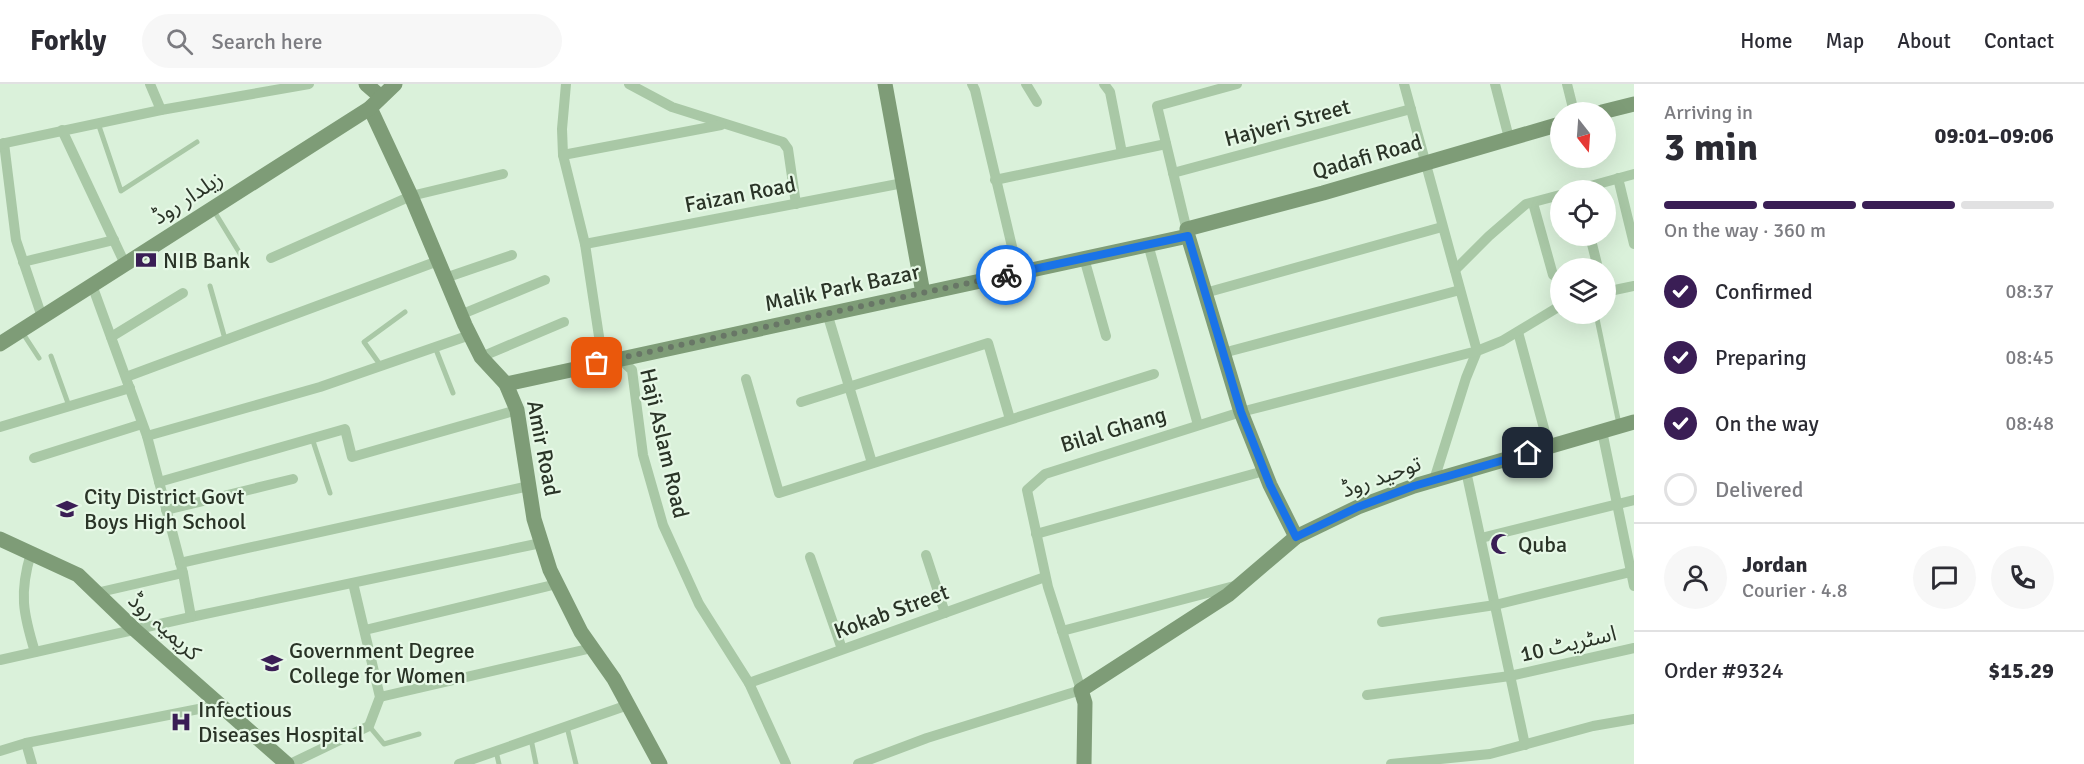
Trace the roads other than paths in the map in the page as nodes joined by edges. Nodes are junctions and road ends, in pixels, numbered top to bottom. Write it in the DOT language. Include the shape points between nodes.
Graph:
graph roads {
  1 [pos="150,84"];
  2 [pos="309,84"];
  3 [pos="366,84"];
  4 [pos="395,84"];
  5 [pos="566,84"];
  6 [pos="629,84"];
  7 [pos="885,84"];
  8 [pos="972,84"];
  9 [pos="1026,84"];
  10 [pos="1104,84"];
  11 [pos="1237,84"];
  12 [pos="1404,84"];
  13 [pos="1495,84"];
  14 [pos="1567,84"];
  15 [pos="1219,86"];
  16 [pos="280,87"];
  17 [pos="381,97"];
  18 [pos="1037,102"];
  19 [pos="1572,102"];
  20 [pos="1634,104"];
  21 [pos="370,108"];
  22 [pos="1616,108"];
  23 [pos="161,110"];
  24 [pos="1411,110"];
  25 [pos="98,123"];
  26 [pos="725,125"];
  27 [pos="1550,127"];
  28 [pos="62,130"];
  29 [pos="1509,138"];
  30 [pos="197,142"];
  31 [pos="2,143"];
  32 [pos="1166,144"];
  33 [pos="1122,153"];
  34 [pos="563,155"];
  35 [pos="1425,163"];
  36 [pos="1173,173"];
  37 [pos="503,174"];
  38 [pos="1634,174"];
  39 [pos="1618,178"];
  40 [pos="995,180"];
  41 [pos="1611,180"];
  42 [pos="903,183"];
  43 [pos="411,196"];
  44 [pos="1550,198"];
  45 [pos="1533,203"];
  46 [pos="796,204"];
  47 [pos="212,208"];
  48 [pos="1442,227"];
  49 [pos="1188,233"];
  50 [pos="114,240"];
  51 [pos="585,244"];
  52 [pos="1148,244"];
  53 [pos="1634,244"];
  54 [pos="512,255"];
  55 [pos="271,258"];
  56 [pos="1084,258"];
  57 [pos="438,261"];
  58 [pos="23,262"];
  59 [pos="124,264"];
  60 [pos="1550,264"];
  61 [pos="247,266"];
  62 [pos="1455,270"];
  63 [pos="1018,272"];
  64 [pos="445,278"];
  65 [pos="545,280"];
  66 [pos="92,285"];
  67 [pos="210,286"];
  68 [pos="1634,286"];
  69 [pos="1460,290"];
  70 [pos="1616,290"];
  71 [pos="183,292"];
  72 [pos="923,293"];
  73 [pos="1205,293"];
  74 [pos="405,312"];
  75 [pos="1550,312"];
  76 [pos="827,313"];
  77 [pos="460,315"];
  78 [pos="42,317"];
  79 [pos="564,322"];
  80 [pos="1599,324"];
  81 [pos="21,331"];
  82 [pos="1518,332"];
  83 [pos="470,335"];
  84 [pos="1106,336"];
  85 [pos="111,337"];
  86 [pos="225,340"];
  87 [pos="0,344"];
  88 [pos="435,347"];
  89 [pos="1478,351"];
  90 [pos="1223,353"];
  91 [pos="51,356"];
  92 [pos="481,357"];
  93 [pos="39,358"];
  94 [pos="619,358"];
  95 [pos="381,366"];
  96 [pos="1154,374"];
  97 [pos="126,377"];
  98 [pos="746,379"];
  99 [pos="506,384"];
  100 [pos="849,386"];
  101 [pos="130,388"];
  102 [pos="453,393"];
  103 [pos="801,402"];
  104 [pos="69,406"];
  105 [pos="516,410"];
  106 [pos="1241,412"];
  107 [pos="1010,419"];
  108 [pos="142,424"];
  109 [pos="1627,424"];
  110 [pos="1198,425"];
  111 [pos="0,426"];
  112 [pos="1602,431"];
  113 [pos="147,436"];
  114 [pos="312,438"];
  115 [pos="1549,447"];
  116 [pos="34,458"];
  117 [pos="872,464"];
  118 [pos="1264,471"];
  119 [pos="1466,471"];
  120 [pos="293,479"];
  121 [pos="1434,480"];
  122 [pos="159,482"];
  123 [pos="529,486"];
  124 [pos="330,493"];
  125 [pos="1634,500"];
  126 [pos="1617,504"];
  127 [pos="166,510"];
  128 [pos="1036,534"];
  129 [pos="1296,537"];
  130 [pos="1480,538"];
  131 [pos="0,539"];
  132 [pos="542,543"];
  133 [pos="31,553"];
  134 [pos="926,555"];
  135 [pos="810,557"];
  136 [pos="182,568"];
  137 [pos="1633,572"];
  138 [pos="1046,577"];
  139 [pos="353,583"];
  140 [pos="557,584"];
  141 [pos="1241,584"];
  142 [pos="1634,586"];
  143 [pos="96,593"];
  144 [pos="1495,605"];
  145 [pos="945,613"];
  146 [pos="191,617"];
  147 [pos="1382,622"];
  148 [pos="134,629"];
  149 [pos="365,630"];
  150 [pos="1062,631"];
  151 [pos="592,648"];
  152 [pos="1634,648"];
  153 [pos="843,649"];
  154 [pos="35,652"];
  155 [pos="0,660"];
  156 [pos="1510,676"];
  157 [pos="749,683"];
  158 [pos="1081,690"];
  159 [pos="1367,695"];
  160 [pos="380,697"];
  161 [pos="219,705"];
  162 [pos="628,705"];
  163 [pos="1634,719"];
  164 [pos="369,726"];
  165 [pos="567,727"];
  166 [pos="419,734"];
  167 [pos="531,739"];
  168 [pos="26,743"];
  169 [pos="1525,745"];
  170 [pos="0,751"];
  171 [pos="496,751"];
  172 [pos="32,764"];
  173 [pos="289,764"];
  174 [pos="459,764"];
  175 [pos="499,764"];
  176 [pos="536,764"];
  177 [pos="576,764"];
  178 [pos="660,764"];
  179 [pos="786,764"];
  180 [pos="858,764"];
  181 [pos="1084,764"];
  182 [pos="1398,764"];
  1 -- 23 [label="street"];
  2 -- 16 [label="street"];
  3 -- 17 [label="street"];
  4 -- 17 [label="street, زیلدار روڈ"];
  5 -- 34 [label="street, Haji Aslam Road"];
  6 -- 26 [label="street" via="672,107"];
  7 -- 42 [label="street"];
  8 -- 40 [label="street"];
  9 -- 18 [label="street"];
  10 -- 33 [label="street" via="1110,92"];
  11 -- 15 [label="street"];
  12 -- 24 [label="street"];
  13 -- 29 [label="street"];
  14 -- 19 [label="street"];
  15 -- 32 [label="street" via="1157,106"];
  16 -- 23 [label="street"];
  17 -- 21 [label="street, زیلدار روڈ"];
  20 -- 22 [label="street"];
  21 -- 43 [label="street, Amir Road"];
  21 -- 47 [label="street, زیلدار روڈ"];
  23 -- 25 [label="street"];
  24 -- 35 [label="street"];
  24 -- 36 [label="street, Hajveri Street"];
  25 -- 28 [label="street"];
  25 -- 30 [label="lane" via="122,191"];
  26 -- 34 [label="street"];
  26 -- 46 [label="street" via="786,145"];
  27 -- 29 [label="street, Qadafi Road"];
  28 -- 31 [label="street"];
  28 -- 50 [label="street"];
  29 -- 35 [label="street, Qadafi Road"];
  31 -- 58 [label="street" via="16,240"];
  32 -- 33 [label="street"];
  32 -- 36 [label="street"];
  33 -- 40 [label="street"];
  34 -- 51 [label="street, Haji Aslam Road"];
  35 -- 48 [label="street"];
  35 -- 49 [label="street, Qadafi Road"];
  36 -- 49 [label="street"];
  37 -- 43 [label="street"];
  38 -- 39 [label="street"];
  39 -- 41 [label="street"];
  39 -- 53 [label="street"];
  40 -- 63 [label="street"];
  42 -- 46 [label="street, Faizan Road"];
  42 -- 72 [label="street"];
  43 -- 55 [label="street"];
  43 -- 57 [label="street, Amir Road"];
  44 -- 45 [label="street"];
  45 -- 60 [label="street"];
  45 -- 62 [label="street" via="1526,204"];
  46 -- 51 [label="street, Faizan Road"];
  47 -- 59 [label="street, زیلدار روڈ"];
  47 -- 61 [label="lane"];
  48 -- 62 [label="street"];
  48 -- 73 [label="street"];
  49 -- 52 [label="street, Malik Park Bazar"];
  49 -- 73 [label="street"];
  50 -- 58 [label="street"];
  50 -- 59 [label="street"];
  51 -- 94 [label="street, Haji Aslam Road" via="600,343"];
  52 -- 56 [label="street, Malik Park Bazar"];
  52 -- 110 [label="street"];
  54 -- 64 [label="street"];
  56 -- 63 [label="street, Malik Park Bazar"];
  56 -- 84 [label="street"];
  57 -- 64 [label="street, Amir Road"];
  57 -- 86 [label="street"];
  58 -- 78 [label="street"];
  59 -- 66 [label="street, زیلدار روڈ"];
  62 -- 69 [label="street"];
  63 -- 72 [label="street, Malik Park Bazar"];
  64 -- 77 [label="street, Amir Road"];
  65 -- 77 [label="street"];
  66 -- 78 [label="street, زیلدار روڈ"];
  66 -- 85 [label="street"];
  67 -- 86 [label="lane"];
  68 -- 70 [label="street"];
  69 -- 89 [label="street"];
  69 -- 90 [label="street"];
  71 -- 85 [label="street"];
  72 -- 76 [label="street, Malik Park Bazar"];
  73 -- 90 [label="street"];
  74 -- 95 [label="lane" via="364,342"];
  75 -- 82 [label="street, Bilal Ghang"];
  76 -- 94 [label="street, Malik Park Bazar"];
  76 -- 100 [label="street"];
  77 -- 83 [label="street, Amir Road"];
  78 -- 81 [label="street, زیلدار روڈ"];
  79 -- 92 [label="street"];
  80 -- 109 [label="lane"];
  81 -- 87 [label="street, زیلدار روڈ"];
  81 -- 93 [label="lane"];
  82 -- 89 [label="street, Bilal Ghang"];
  82 -- 115 [label="street"];
  83 -- 88 [label="street"];
  83 -- 92 [label="street, Amir Road"];
  85 -- 97 [label="street"];
  86 -- 97 [label="street"];
  88 -- 95 [label="street"];
  88 -- 102 [label="lane"];
  89 -- 106 [label="street, Bilal Ghang"];
  89 -- 121 [label="street"];
  90 -- 106 [label="street"];
  91 -- 104 [label="lane"];
  92 -- 99 [label="street, Amir Road"];
  94 -- 99 [label="street, Malik Park Bazar"];
  94 -- 157 [label="street, Haji Aslam Road" via="632,370 643,455 663,525 699,604"];
  95 -- 113 [label="street"];
  96 -- 107 [label="street"];
  97 -- 101 [label="street"];
  98 -- 117 [label="street" via="778,493"];
  99 -- 105 [label="street, Amir Road"];
  100 -- 103 [label="street"];
  100 -- 107 [label="street" via="988,343"];
  100 -- 117 [label="street"];
  101 -- 104 [label="street"];
  101 -- 108 [label="street"];
  104 -- 111 [label="street"];
  105 -- 114 [label="street" via="352,457 345,429"];
  105 -- 123 [label="street, Amir Road"];
  106 -- 110 [label="street, Bilal Ghang"];
  106 -- 118 [label="street"];
  107 -- 117 [label="street"];
  108 -- 113 [label="street"];
  108 -- 116 [label="street"];
  109 -- 112 [label="street, توحید روڈ"];
  110 -- 128 [label="street, Bilal Ghang" via="1045,474 1027,490"];
  112 -- 115 [label="street, توحید روڈ"];
  112 -- 126 [label="street"];
  113 -- 122 [label="street"];
  114 -- 122 [label="street"];
  114 -- 124 [label="lane"];
  115 -- 119 [label="street, توحید روڈ"];
  118 -- 128 [label="street"];
  118 -- 129 [label="street"];
  119 -- 121 [label="street, توحید روڈ"];
  119 -- 130 [label="street"];
  120 -- 127 [label="street"];
  121 -- 129 [label="street, توحید روڈ" via="1358,507"];
  122 -- 127 [label="street"];
  123 -- 132 [label="street, Amir Road"];
  123 -- 136 [label="street"];
  125 -- 126 [label="street"];
  126 -- 130 [label="street"];
  126 -- 137 [label="street"];
  127 -- 136 [label="street"];
  128 -- 138 [label="street, Bilal Ghang"];
  129 -- 141 [label="street, توحید روڈ"];
  130 -- 144 [label="street"];
  131 -- 133 [label="street, کریمیہ روڈ"];
  132 -- 139 [label="street"];
  132 -- 140 [label="street, Amir Road"];
  133 -- 143 [label="street, کریمیہ روڈ" via="78,575"];
  133 -- 154 [label="street" via="23,600 24,618"];
  134 -- 145 [label="street"];
  135 -- 153 [label="street"];
  136 -- 143 [label="street"];
  136 -- 146 [label="street"];
  137 -- 142 [label="street"];
  137 -- 144 [label="street"];
  138 -- 145 [label="street, Kokab Street"];
  138 -- 150 [label="street, Bilal Ghang"];
  139 -- 146 [label="street"];
  139 -- 149 [label="street"];
  140 -- 149 [label="street"];
  140 -- 151 [label="street, Amir Road"];
  141 -- 150 [label="street"];
  141 -- 158 [label="street, توحید روڈ"];
  143 -- 148 [label="street, کریمیہ روڈ"];
  144 -- 147 [label="street"];
  144 -- 156 [label="street"];
  145 -- 153 [label="street, Kokab Street"];
  146 -- 148 [label="street"];
  148 -- 154 [label="street"];
  148 -- 161 [label="street, کریمیہ روڈ"];
  149 -- 160 [label="street"];
  150 -- 158 [label="street, Bilal Ghang"];
  151 -- 160 [label="street"];
  151 -- 162 [label="street, Amir Road"];
  152 -- 156 [label="street, اسٹریٹ 10"];
  153 -- 157 [label="street, Kokab Street"];
  154 -- 155 [label="street"];
  156 -- 159 [label="street, اسٹریٹ 10"];
  156 -- 169 [label="street"];
  157 -- 179 [label="street, Haji Aslam Road"];
  158 -- 180 [label="street"];
  158 -- 181 [label="street" via="1085,703"];
  160 -- 164 [label="street"];
  161 -- 168 [label="street"];
  161 -- 173 [label="street, کریمیہ روڈ"];
  162 -- 165 [label="street"];
  162 -- 178 [label="street, Amir Road"];
  163 -- 169 [label="street"];
  164 -- 166 [label="lane" via="384,744"];
  164 -- 173 [label="street"];
  165 -- 167 [label="street"];
  165 -- 177 [label="lane"];
  167 -- 171 [label="street"];
  167 -- 176 [label="lane"];
  168 -- 170 [label="street"];
  168 -- 172 [label="street"];
  169 -- 182 [label="street" via="1490,754"];
  171 -- 174 [label="street"];
  171 -- 175 [label="lane"];
}
